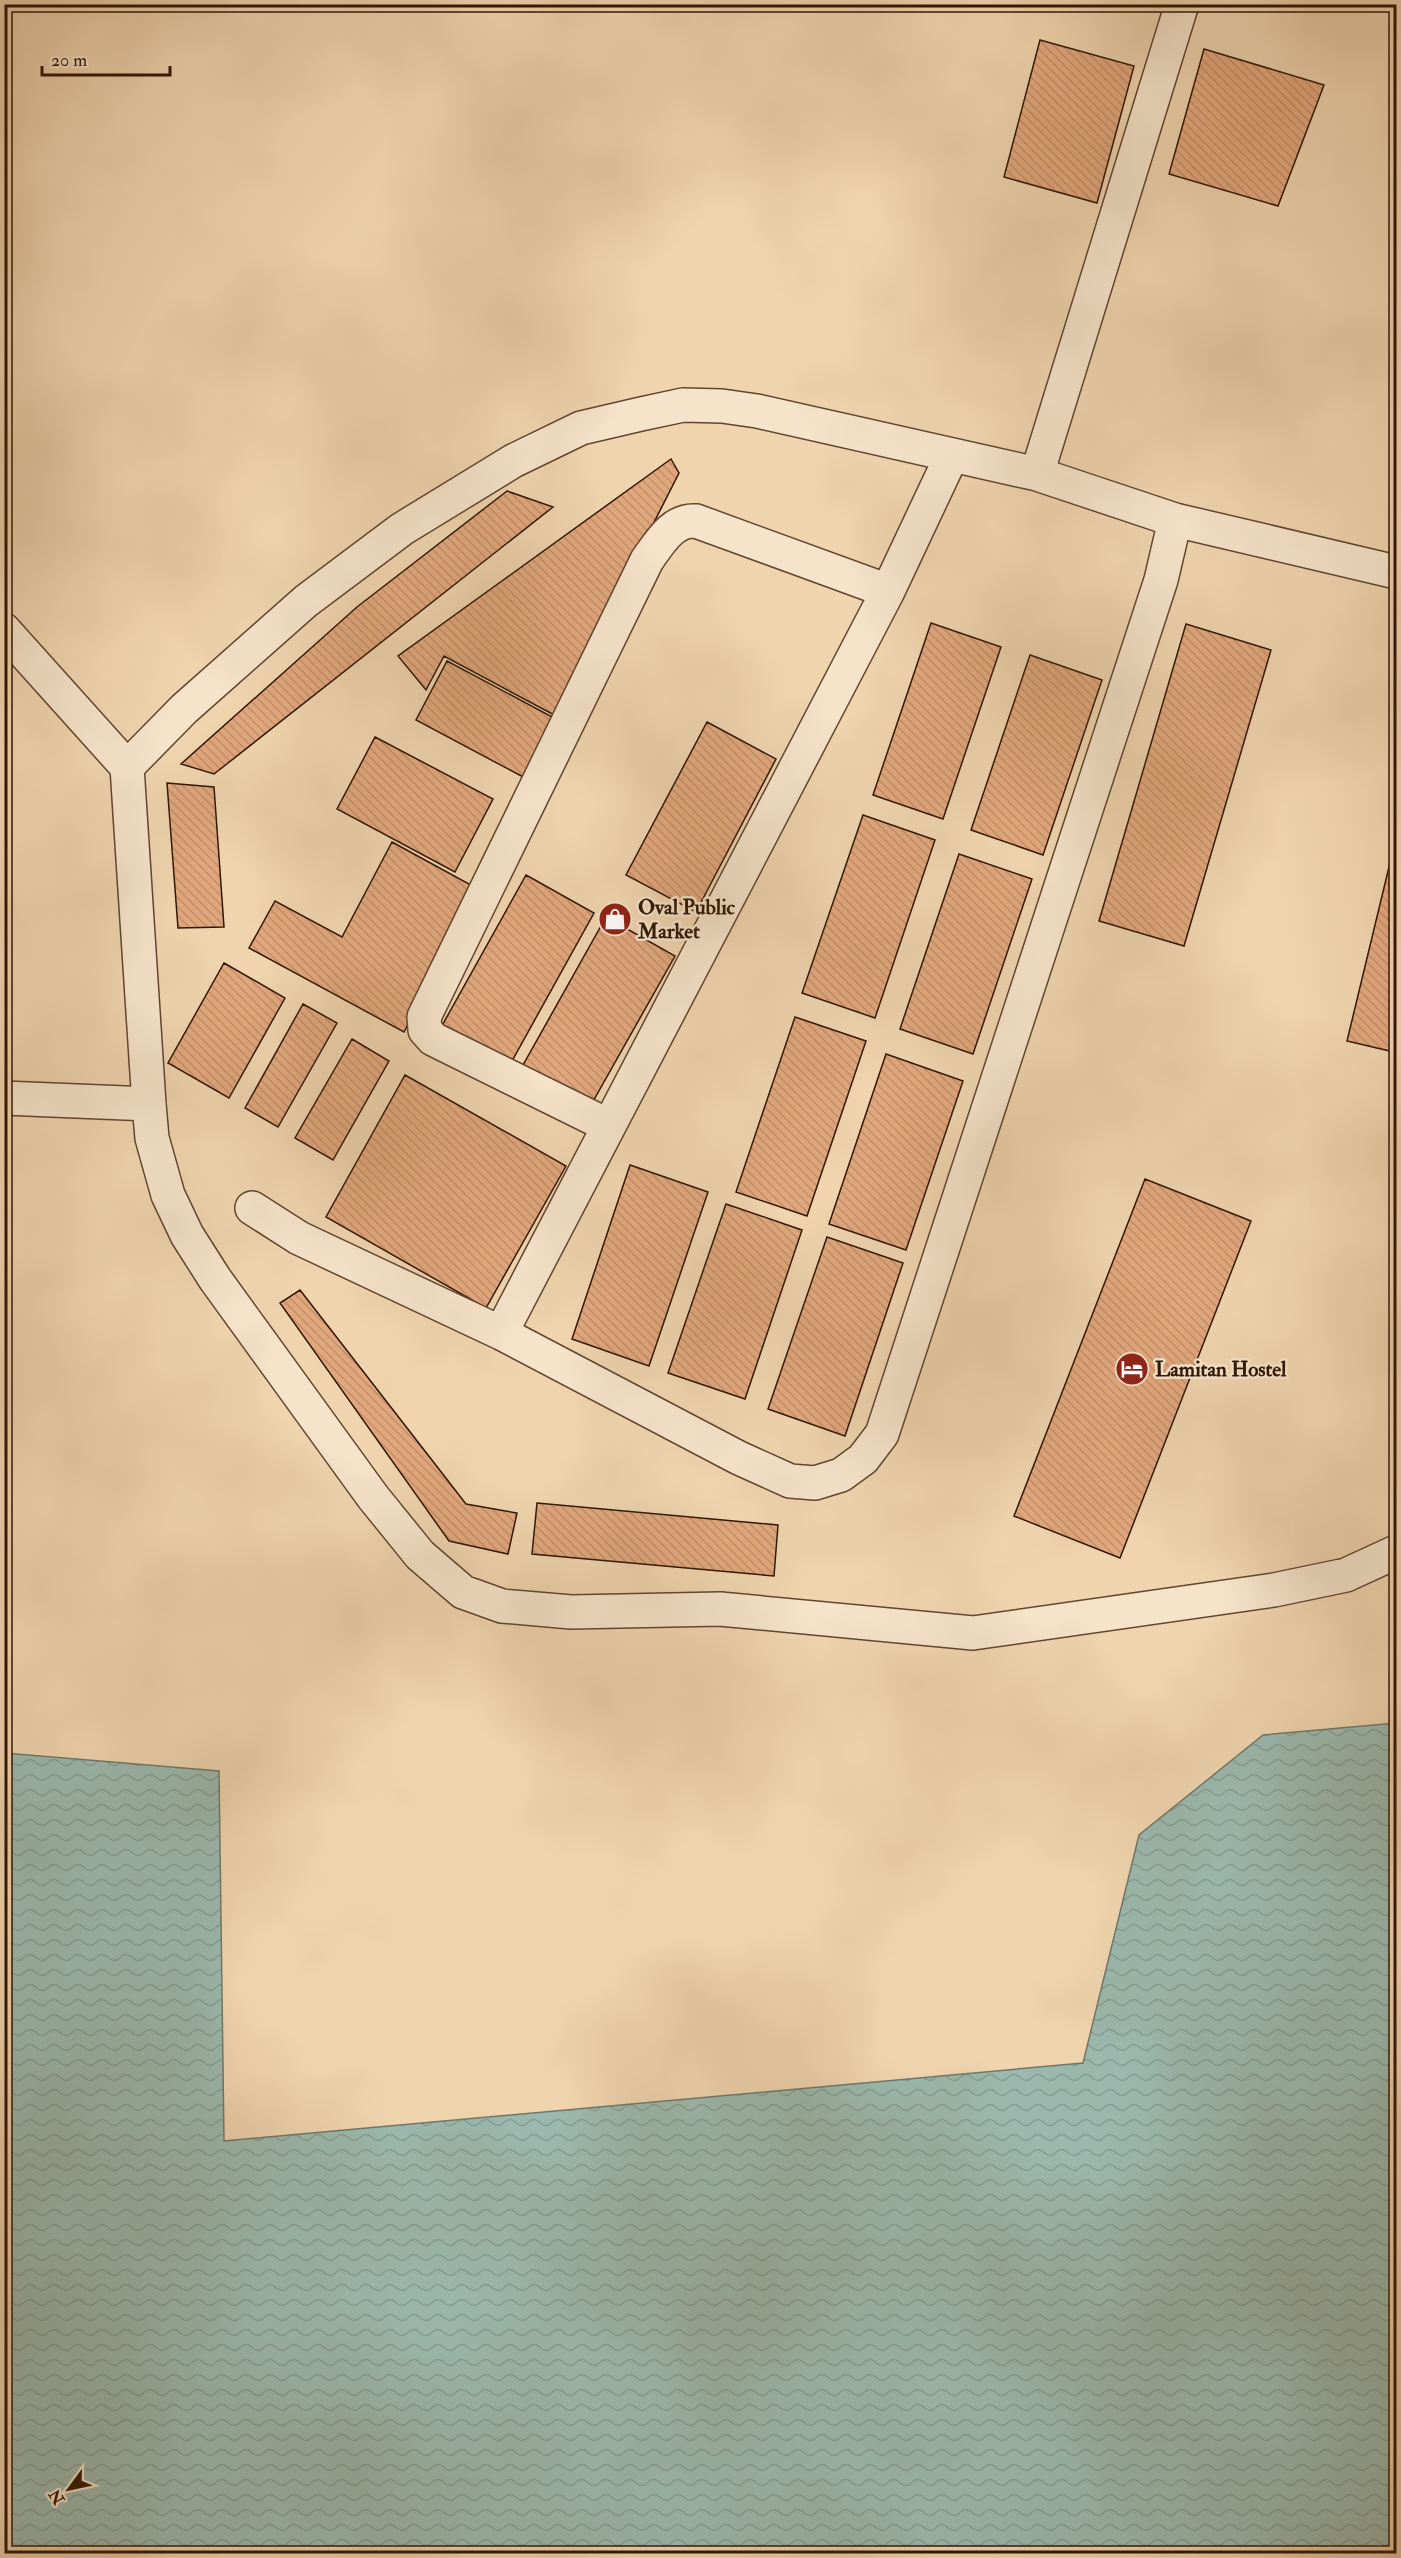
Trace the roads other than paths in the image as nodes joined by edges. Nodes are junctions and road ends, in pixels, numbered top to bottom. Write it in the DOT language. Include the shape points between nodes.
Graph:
graph roads {
  1 [pos="1182,4"];
  2 [pos="952,455"];
  3 [pos="1037,474"];
  4 [pos="1175,520"];
  5 [pos="1396,572"];
  6 [pos="888,591"];
  7 [pos="4,630"];
  8 [pos="127,767"];
  9 [pos="4,1098"];
  10 [pos="149,1104"];
  11 [pos="609,1126"];
  12 [pos="252,1208"];
  13 [pos="501,1334"];
  14 [pos="1393,1559"];
  1 -- 3 [label="street"];
  2 -- 3 [label="street"];
  2 -- 6 [label="street"];
  2 -- 8 [label="street" via="722,406 683,405 581,428 513,461 402,529 234,663"];
  3 -- 4 [label="street"];
  4 -- 5 [label="street"];
  4 -- 13 [label="street" via="1161,580 882,1434 863,1459 841,1475 815,1483 790,1480 739,1458"];
  6 -- 11 [label="street"];
  6 -- 11 [label="street" via="696,521 687,520 669,531 647,560 424,1017 425,1030 433,1039"];
  7 -- 8 [label="street"];
  8 -- 10 [label="street"];
  9 -- 10 [label="street"];
  10 -- 14 [label="street" via="152,1138 168,1195 215,1279 372,1497 420,1555 463,1592 502,1606 571,1612 720,1609 973,1633 1274,1590 1346,1575"];
  11 -- 13 [label="street"];
  12 -- 13 [label="street" via="299,1238"];
}
